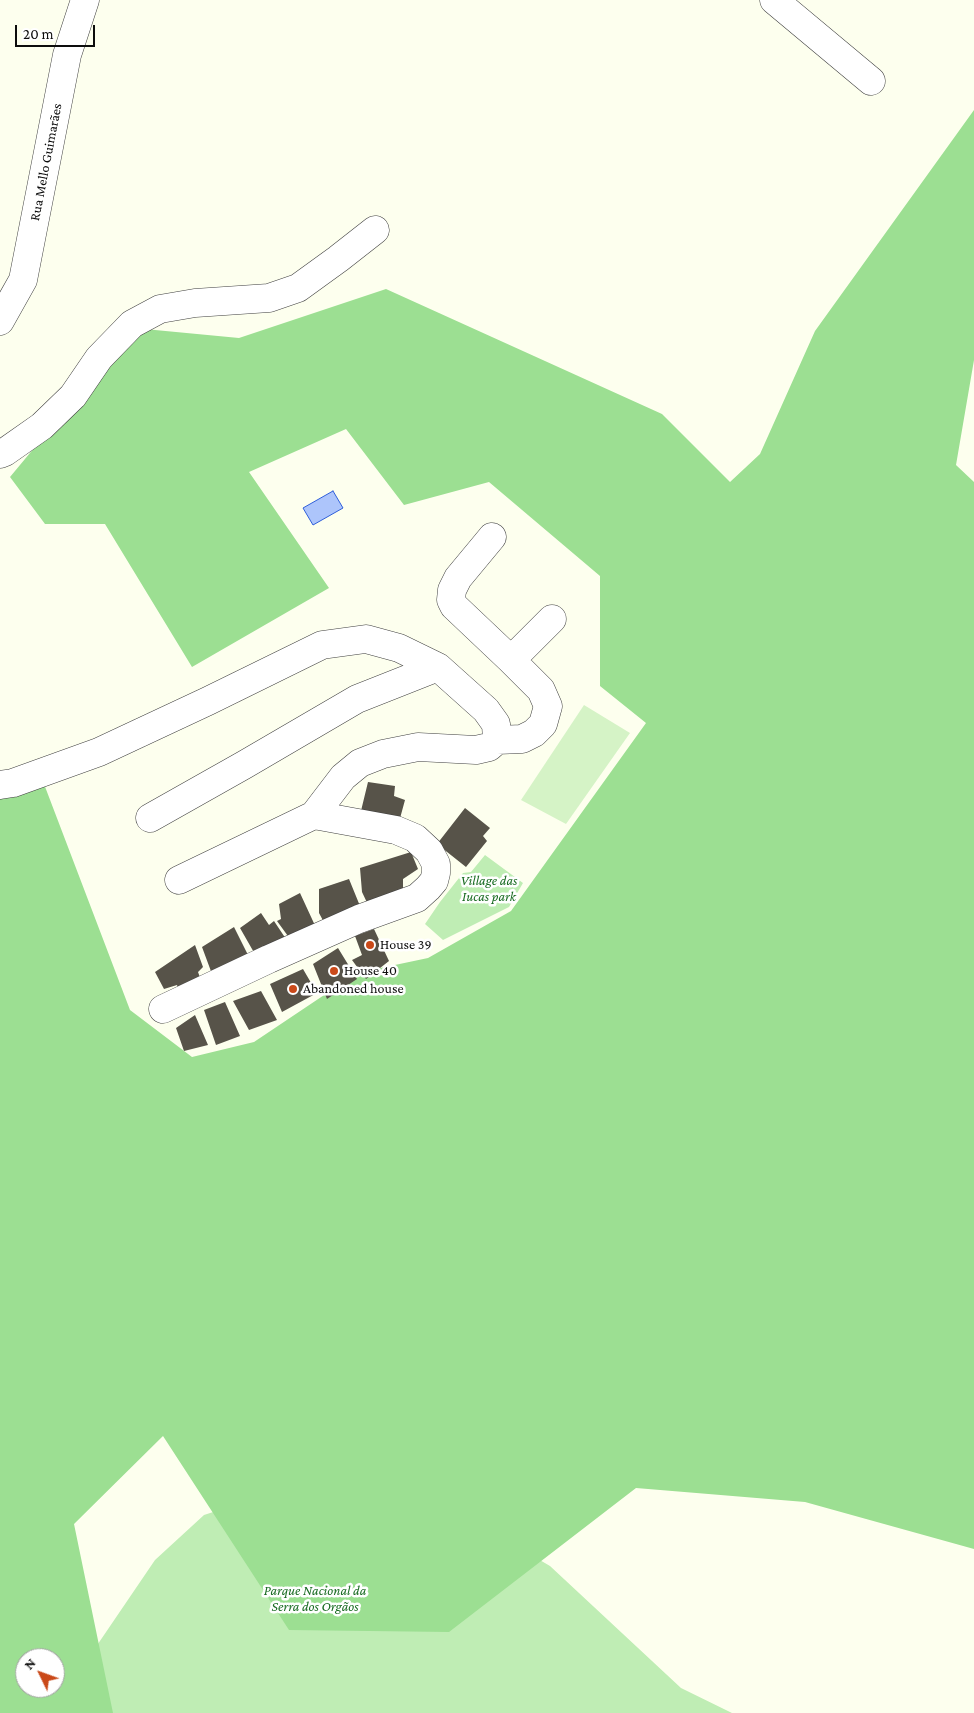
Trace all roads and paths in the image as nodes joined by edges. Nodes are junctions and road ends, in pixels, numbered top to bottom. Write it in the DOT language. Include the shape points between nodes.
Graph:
graph roads {
  1 [pos="85,0"];
  2 [pos="774,0"];
  3 [pos="871,81"];
  4 [pos="375,230"];
  5 [pos="0,321"];
  6 [pos="0,454"];
  7 [pos="492,537"];
  8 [pos="552,618"];
  9 [pos="511,660"];
  10 [pos="438,667"];
  11 [pos="498,740"];
  12 [pos="7,784"];
  13 [pos="314,815"];
  14 [pos="150,818"];
  15 [pos="179,880"];
  16 [pos="163,1009"];
  1 -- 5 [label="street, Rua Mello Guimarães" via="67,55 23,280"];
  2 -- 3 [label="street"];
  4 -- 6 [label="street" via="298,288 268,298 160,309 132,324 98,358 73,396 42,426"];
  7 -- 9 [label="street" via="458,578 451,600"];
  8 -- 9 [label="street"];
  9 -- 11 [label="street" via="541,690 548,706 543,724 534,733 522,738"];
  10 -- 11 [label="street" via="486,710 496,724"];
  10 -- 12 [label="street" via="399,648 366,639 322,645 100,752"];
  10 -- 14 [label="street" via="358,699"];
  11 -- 13 [label="street" via="489,747 476,750 418,747 383,754 360,763 343,777"];
  13 -- 15 [label="street"];
  13 -- 16 [label="street" via="396,830 415,838 429,851 436,864 434,881 417,898 359,919"];
}
